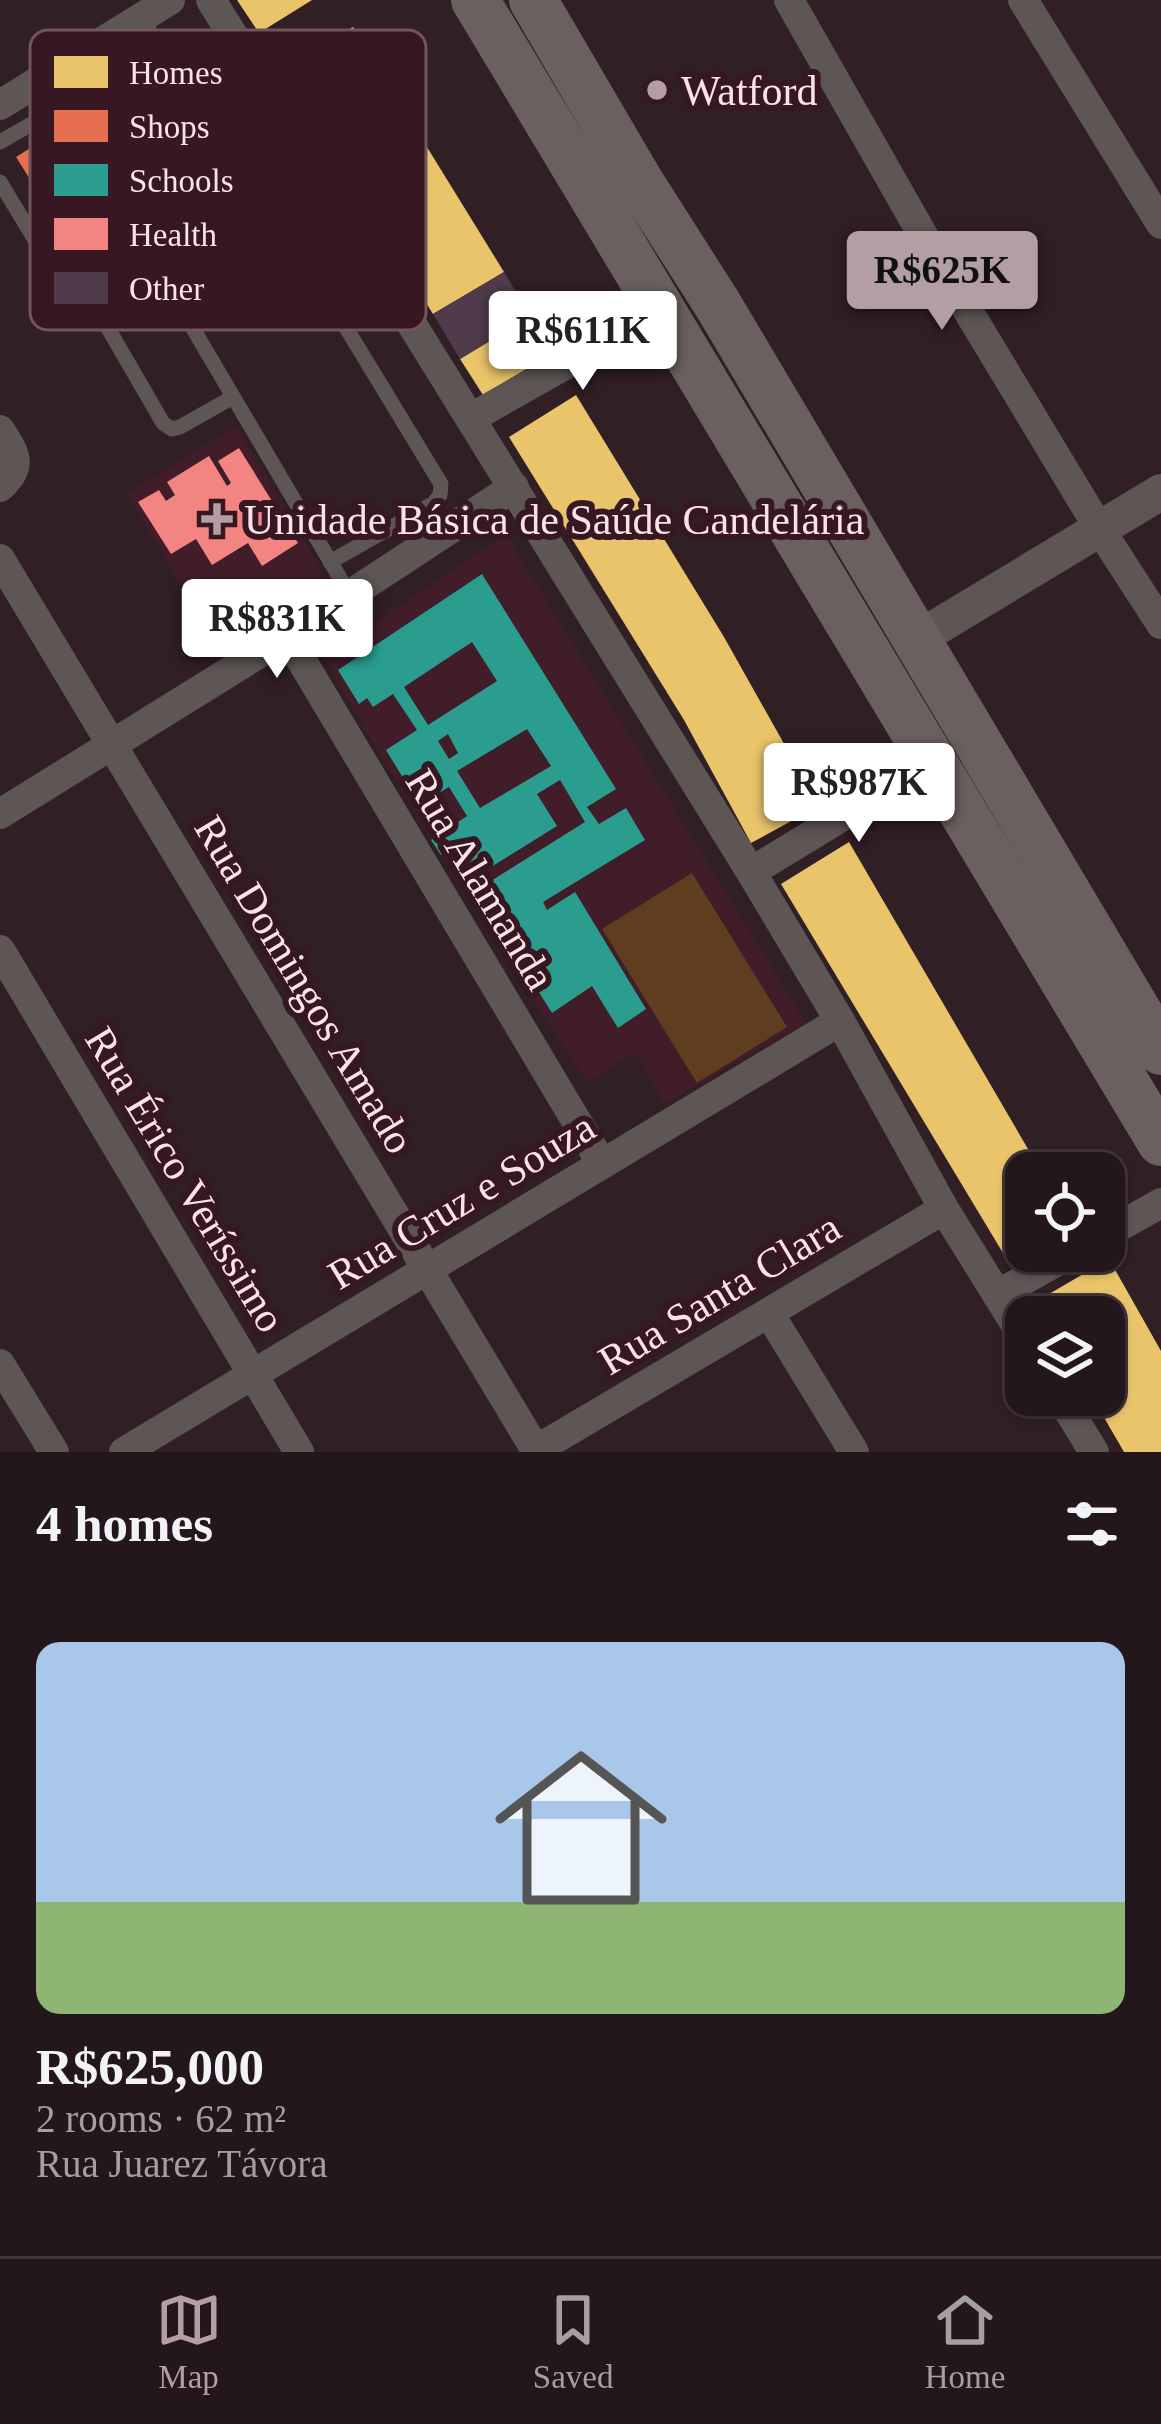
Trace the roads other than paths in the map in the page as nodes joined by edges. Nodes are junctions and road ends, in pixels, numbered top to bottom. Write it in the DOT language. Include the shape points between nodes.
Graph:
graph roads {
  1 [pos="211,0"];
  2 [pos="533,0"];
  3 [pos="1023,0"];
  4 [pos="793,1"];
  5 [pos="160,7"];
  6 [pos="487,18"];
  7 [pos="122,30"];
  8 [pos="230,30"];
  9 [pos="558,42"];
  10 [pos="30,87"];
  11 [pos="0,105"];
  12 [pos="30,125"];
  13 [pos="0,142"];
  14 [pos="574,164"];
  15 [pos="639,181"];
  16 [pos="0,182"];
  17 [pos="1161,224"];
  18 [pos="30,232"];
  19 [pos="662,310"];
  20 [pos="109,330"];
  21 [pos="194,330"];
  22 [pos="347,330"];
  23 [pos="416,330"];
  24 [pos="233,397"];
  25 [pos="471,418"];
  26 [pos="0,430"];
  27 [pos="0,487"];
  28 [pos="514,487"];
  29 [pos="1161,493"];
  30 [pos="1099,528"];
  31 [pos="798,536"];
  32 [pos="0,559"];
  33 [pos="329,562"];
  34 [pos="350,595"];
  35 [pos="1161,624"];
  36 [pos="287,636"];
  37 [pos="917,639"];
  38 [pos="111,743"];
  39 [pos="932,761"];
  40 [pos="0,814"];
  41 [pos="751,872"];
  42 [pos="0,950"];
  43 [pos="1085,1015"];
  44 [pos="840,1021"];
  45 [pos="1161,1051"];
  46 [pos="1161,1142"];
  47 [pos="602,1164"];
  48 [pos="1161,1203"];
  49 [pos="944,1209"];
  50 [pos="1125,1223"];
  51 [pos="427,1270"];
  52 [pos="1039,1272"];
  53 [pos="998,1295"];
  54 [pos="1005,1306"];
  55 [pos="769,1313"];
  56 [pos="0,1364"];
  57 [pos="254,1374"];
  58 [pos="1072,1416"];
  59 [pos="537,1451"];
  60 [pos="54,1452"];
  61 [pos="124,1452"];
  62 [pos="299,1452"];
  63 [pos="854,1452"];
  64 [pos="1094,1452"];
  1 -- 8 [label="street"];
  2 -- 9 [label="main road"];
  3 -- 17 [label="street"];
  4 -- 30 [label="street"];
  5 -- 7 [label="street"];
  6 -- 9 [label="main road" via="541,84 561,69"];
  6 -- 14 [label="main road"];
  9 -- 15 [label="main road"];
  10 -- 11 [label="street"];
  12 -- 13 [label="lane"];
  14 -- 15 [label="main road" via="566,136 577,126"];
  14 -- 19 [label="main road"];
  15 -- 37 [label="main road"];
  16 -- 18 [label="lane"];
  19 -- 25 [label="street"];
  19 -- 31 [label="main road"];
  20 -- 24 [label="lane" via="172,429"];
  21 -- 24 [label="lane"];
  22 -- 33 [label="lane" via="441,484 434,503"];
  23 -- 25 [label="street"];
  24 -- 33 [label="lane"];
  25 -- 28 [label="street"];
  26 -- 27 [label="street" via="16,464"];
  28 -- 34 [label="street"];
  28 -- 41 [label="street"];
  29 -- 30 [label="street"];
  30 -- 35 [label="street"];
  30 -- 37 [label="street"];
  31 -- 37 [label="main road" via="865,627 891,644"];
  31 -- 39 [label="main road"];
  32 -- 38 [label="street, Rua Domingos Amado"];
  33 -- 34 [label="lane"];
  34 -- 36 [label="street"];
  36 -- 38 [label="street"];
  36 -- 47 [label="street, Rua Alamanda"];
  37 -- 45 [label="main road"];
  38 -- 40 [label="street"];
  38 -- 51 [label="street, Rua Domingos Amado"];
  39 -- 41 [label="street"];
  39 -- 43 [label="main road"];
  41 -- 44 [label="street"];
  42 -- 57 [label="street, Rua Érico Veríssimo"];
  43 -- 45 [label="main road" via="1115,999"];
  43 -- 46 [label="main road"];
  44 -- 47 [label="street, Rua Cruz e Souza"];
  44 -- 49 [label="street"];
  47 -- 51 [label="street, Rua Cruz e Souza"];
  48 -- 50 [label="street"];
  49 -- 53 [label="street"];
  49 -- 55 [label="street, Rua Santa Clara"];
  51 -- 57 [label="street, Rua Cruz e Souza"];
  51 -- 59 [label="street, Rua Domingos Amado"];
  52 -- 53 [label="street"];
  53 -- 54 [label="street"];
  55 -- 59 [label="street, Rua Santa Clara"];
  55 -- 63 [label="street"];
  56 -- 60 [label="street"];
  57 -- 61 [label="street, Rua Cruz e Souza"];
  57 -- 62 [label="street, Rua Érico Veríssimo"];
  58 -- 64 [label="street"];
}
